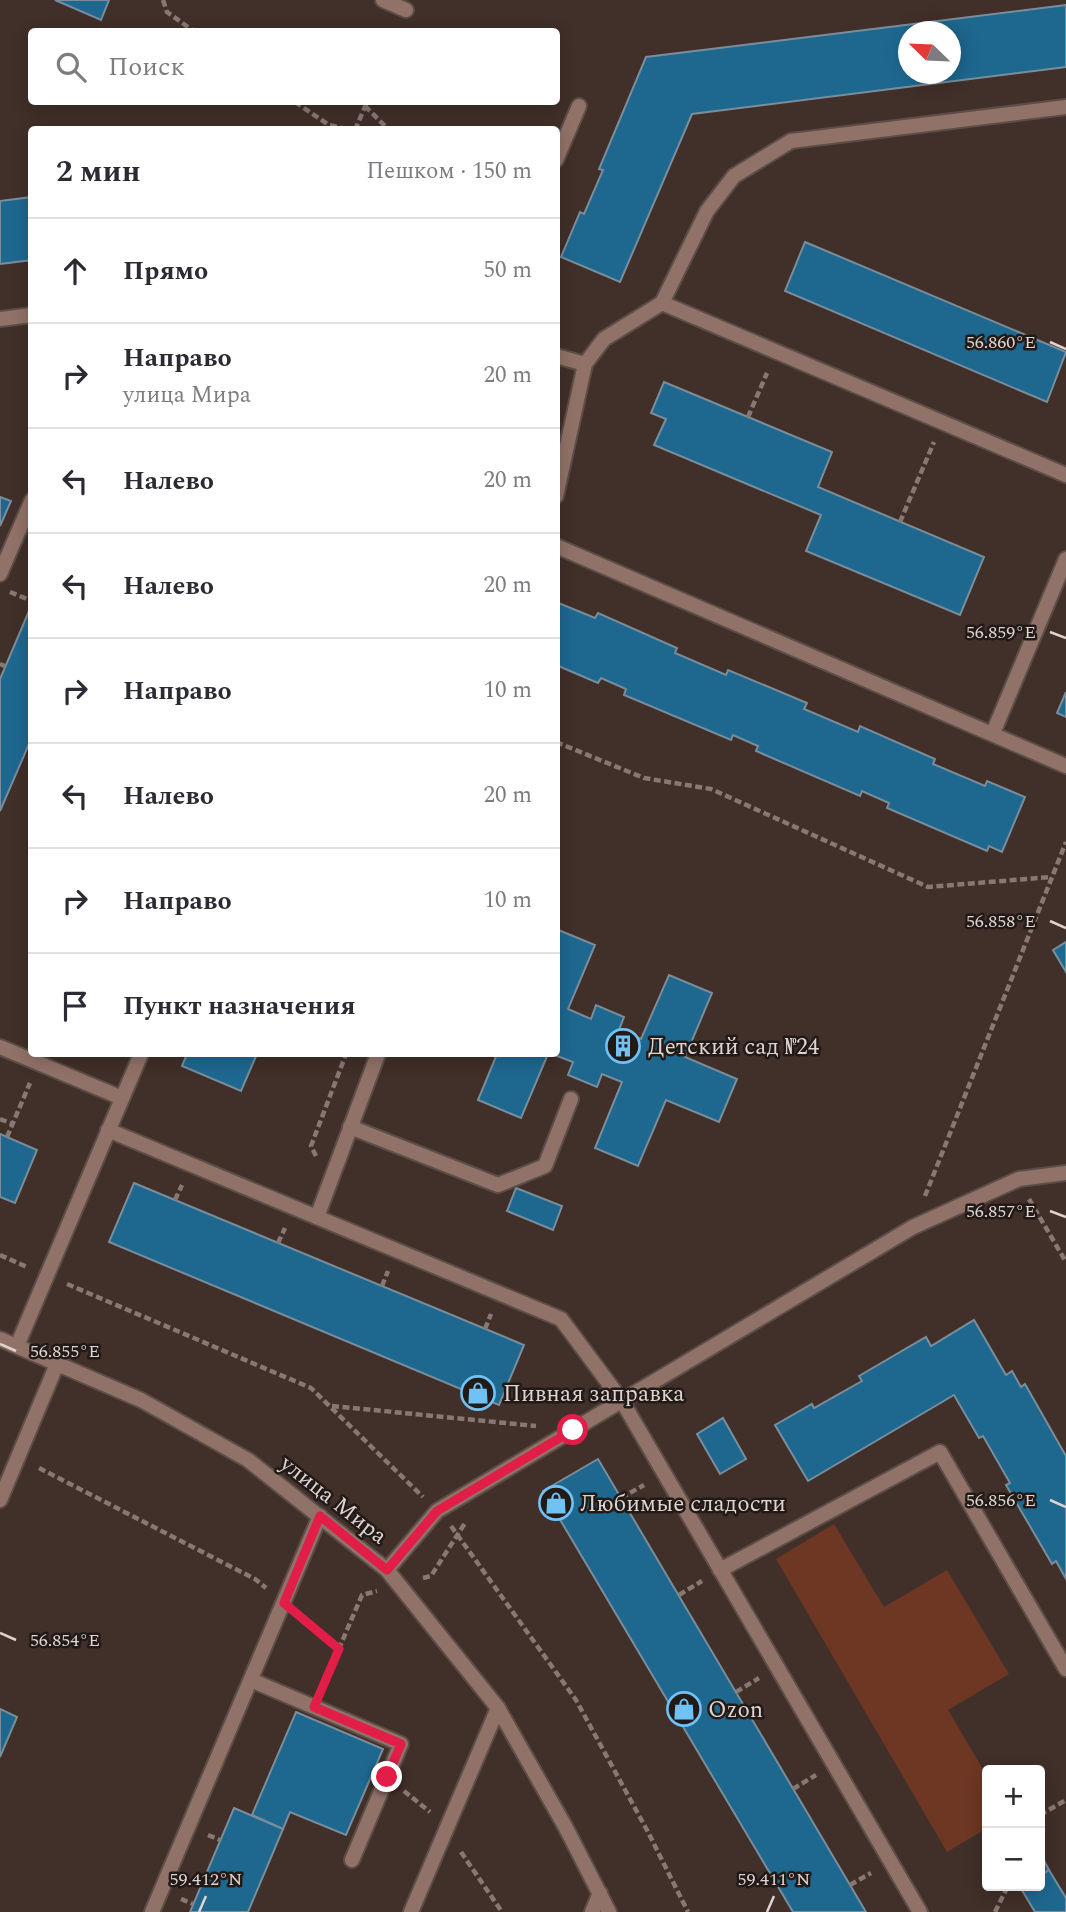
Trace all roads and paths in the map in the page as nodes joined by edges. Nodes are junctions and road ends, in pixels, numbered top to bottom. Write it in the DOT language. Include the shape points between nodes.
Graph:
graph roads {
  1 [pos="163,0"];
  2 [pos="383,0"];
  3 [pos="406,10"];
  4 [pos="189,28"];
  5 [pos="299,105"];
  6 [pos="366,105"];
  7 [pos="367,105"];
  8 [pos="579,106"];
  9 [pos="1066,107"];
  10 [pos="334,126"];
  11 [pos="355,126"];
  12 [pos="385,126"];
  13 [pos="560,151"];
  14 [pos="663,303"];
  15 [pos="28,316"];
  16 [pos="0,319"];
  17 [pos="776,351"];
  18 [pos="560,357"];
  19 [pos="585,364"];
  20 [pos="748,417"];
  21 [pos="943,422"];
  22 [pos="1066,475"];
  23 [pos="560,478"];
  24 [pos="28,509"];
  25 [pos="900,522"];
  26 [pos="560,548"];
  27 [pos="1066,559"];
  28 [pos="0,574"];
  29 [pos="0,588"];
  30 [pos="28,599"];
  31 [pos="993,733"];
  32 [pos="560,744"];
  33 [pos="1066,766"];
  34 [pos="1066,842"];
  35 [pos="1051,877"];
  36 [pos="0,1047"];
  37 [pos="140,1057"];
  38 [pos="345,1057"];
  39 [pos="378,1057"];
  40 [pos="38,1063"];
  41 [pos="122,1098"];
  42 [pos="571,1099"];
  43 [pos="0,1119"];
  44 [pos="13,1125"];
  45 [pos="351,1127"];
  46 [pos="108,1130"];
  47 [pos="7,1138"];
  48 [pos="1066,1173"];
  49 [pos="1019,1179"];
  50 [pos="329,1182"];
  51 [pos="317,1217"];
  52 [pos="913,1227"];
  53 [pos="0,1255"];
  54 [pos="1066,1262"];
  55 [pos="47,1275"];
  56 [pos="0,1339"];
  57 [pos="17,1346"];
  58 [pos="57,1364"];
  59 [pos="622,1401"];
  60 [pos="331,1406"];
  61 [pos="573,1430"];
  62 [pos="18,1457"];
  63 [pos="0,1500"];
  64 [pos="437,1511"];
  65 [pos="320,1516"];
  66 [pos="387,1570"];
  67 [pos="720,1570"];
  68 [pos="362,1595"];
  69 [pos="284,1603"];
  70 [pos="339,1649"];
  71 [pos="1066,1670"];
  72 [pos="251,1680"];
  73 [pos="314,1707"];
  74 [pos="498,1708"];
  75 [pos="406,1793"];
  76 [pos="1066,1800"];
  77 [pos="1045,1812"];
  78 [pos="446,1830"];
  79 [pos="352,1860"];
  80 [pos="1006,1891"];
  81 [pos="600,1893"];
  82 [pos="152,1912"];
  83 [pos="411,1912"];
  84 [pos="502,1912"];
  85 [pos="592,1912"];
  86 [pos="609,1912"];
  87 [pos="688,1912"];
  88 [pos="920,1912"];
  89 [pos="995,1912"];
  1 -- 4 [label="path" via="167,12"];
  2 -- 3 [label="street"];
  5 -- 10 [label="path"];
  6 -- 11 [label="path"];
  7 -- 12 [label="path"];
  8 -- 13 [label="street"];
  9 -- 14 [label="street" via="791,141 734,176 707,211"];
  14 -- 17 [label="street"];
  14 -- 19 [label="street" via="604,339"];
  15 -- 16 [label="street"];
  17 -- 20 [label="path"];
  17 -- 21 [label="street"];
  18 -- 19 [label="street"];
  19 -- 23 [label="street"];
  21 -- 22 [label="street"];
  21 -- 25 [label="path"];
  24 -- 28 [label="street"];
  26 -- 31 [label="street"];
  27 -- 31 [label="street"];
  29 -- 30 [label="path"];
  31 -- 33 [label="street"];
  32 -- 35 [label="path" via="644,779 711,789 928,887"];
  34 -- 35 [label="path"];
  35 -- 52 [label="path"];
  36 -- 40 [label="street"];
  37 -- 41 [label="street"];
  38 -- 50 [label="path" via="311,1146"];
  39 -- 45 [label="street"];
  40 -- 41 [label="street"];
  40 -- 44 [label="path"];
  41 -- 46 [label="street"];
  42 -- 45 [label="street" via="545,1166 498,1185"];
  43 -- 44 [label="path"];
  44 -- 47 [label="path"];
  45 -- 50 [label="street"];
  46 -- 51 [label="street"];
  46 -- 55 [label="street"];
  48 -- 49 [label="street"];
  49 -- 52 [label="street"];
  49 -- 54 [label="path"];
  50 -- 51 [label="street"];
  51 -- 59 [label="street" via="561,1319"];
  52 -- 59 [label="street"];
  53 -- 55 [label="path"];
  55 -- 57 [label="street"];
  55 -- 60 [label="path" via="311,1388"];
  56 -- 57 [label="street, улица Мира"];
  57 -- 58 [label="street, улица Мира"];
  58 -- 62 [label="street"];
  58 -- 65 [label="street, улица Мира" via="181,1421 248,1461"];
  59 -- 61 [label="street"];
  59 -- 67 [label="street"];
  60 -- 61 [label="path"];
  60 -- 64 [label="path"];
  61 -- 64 [label="street"];
  62 -- 63 [label="street"];
  62 -- 69 [label="path" via="255,1579"];
  64 -- 66 [label="street"];
  64 -- 87 [label="path" via="458,1533 576,1700"];
  65 -- 66 [label="street, улица Мира"];
  65 -- 69 [label="street"];
  66 -- 74 [label="street, улица Мира"];
  67 -- 71 [label="street" via="940,1452"];
  67 -- 88 [label="street"];
  68 -- 70 [label="path"];
  69 -- 70 [label="path"];
  69 -- 72 [label="street"];
  70 -- 73 [label="path"];
  72 -- 73 [label="street"];
  72 -- 82 [label="street"];
  73 -- 79 [label="street" via="401,1744"];
  74 -- 78 [label="street"];
  74 -- 81 [label="street, улица Мира"];
  75 -- 78 [label="path"];
  76 -- 77 [label="path"];
  78 -- 83 [label="street"];
  78 -- 84 [label="path"];
  80 -- 89 [label="path"];
  81 -- 85 [label="street"];
  81 -- 86 [label="street, улица Мира"];
}
